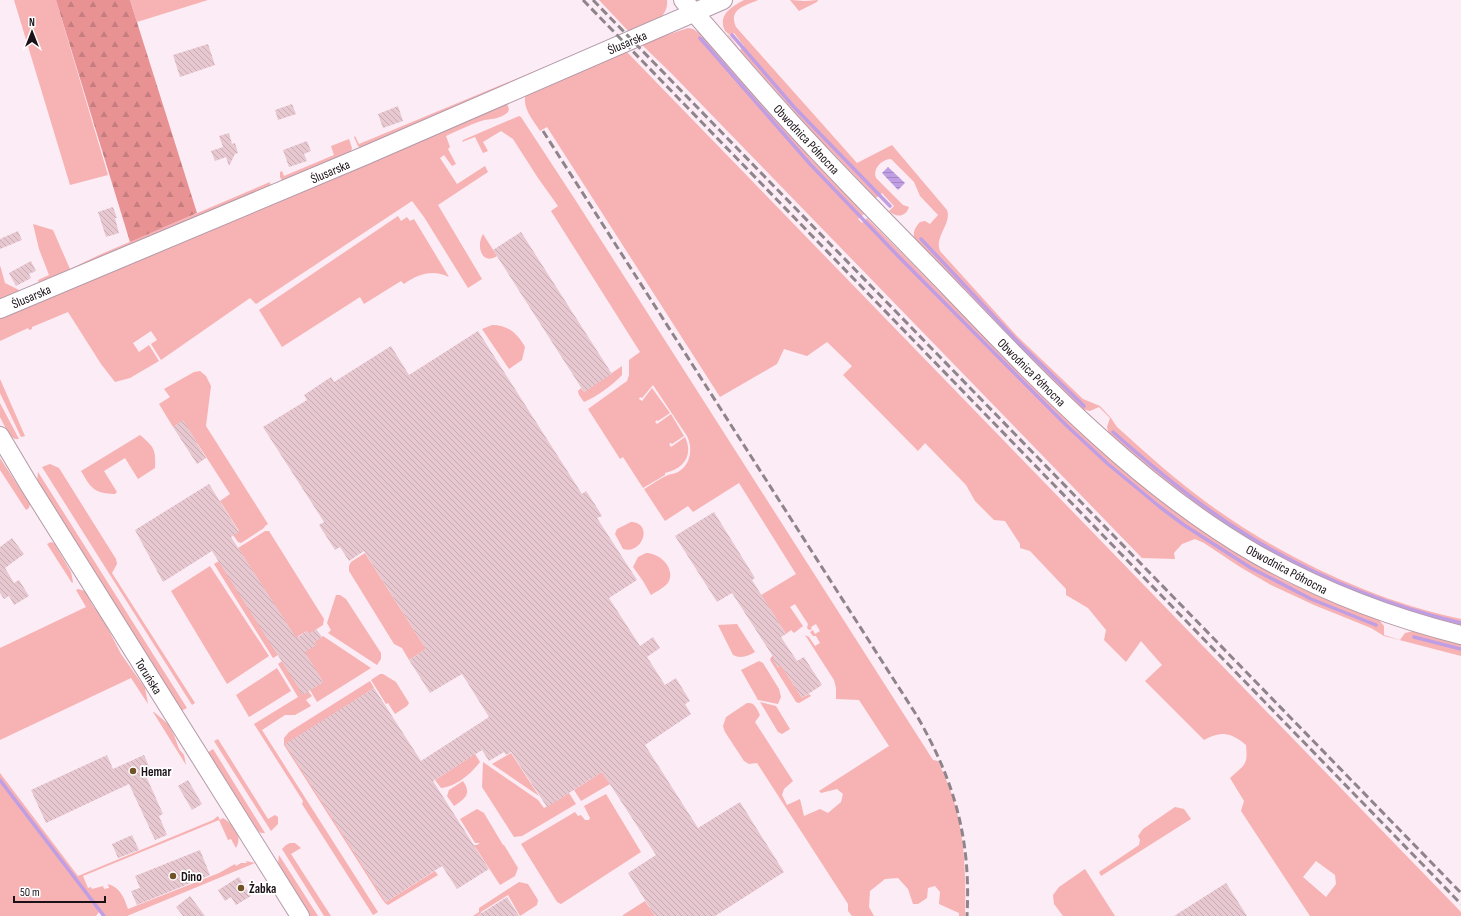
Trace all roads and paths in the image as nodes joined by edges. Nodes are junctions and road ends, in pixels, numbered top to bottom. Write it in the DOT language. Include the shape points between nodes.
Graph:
graph roads {
  1 [pos="722,0"];
  2 [pos="689,6"];
  3 [pos="0,309"];
  4 [pos="0,436"];
  5 [pos="1461,635"];
  6 [pos="300,916"];
  1 -- 2 [label="street, Ślusarska"];
  2 -- 3 [label="street, Ślusarska" via="659,28 364,156"];
  2 -- 5 [label="street, Obwodnica Północna" via="815,148 961,300 1070,410 1141,474 1194,514 1290,573 1376,610"];
  4 -- 6 [label="street, Toruńska"];
}
